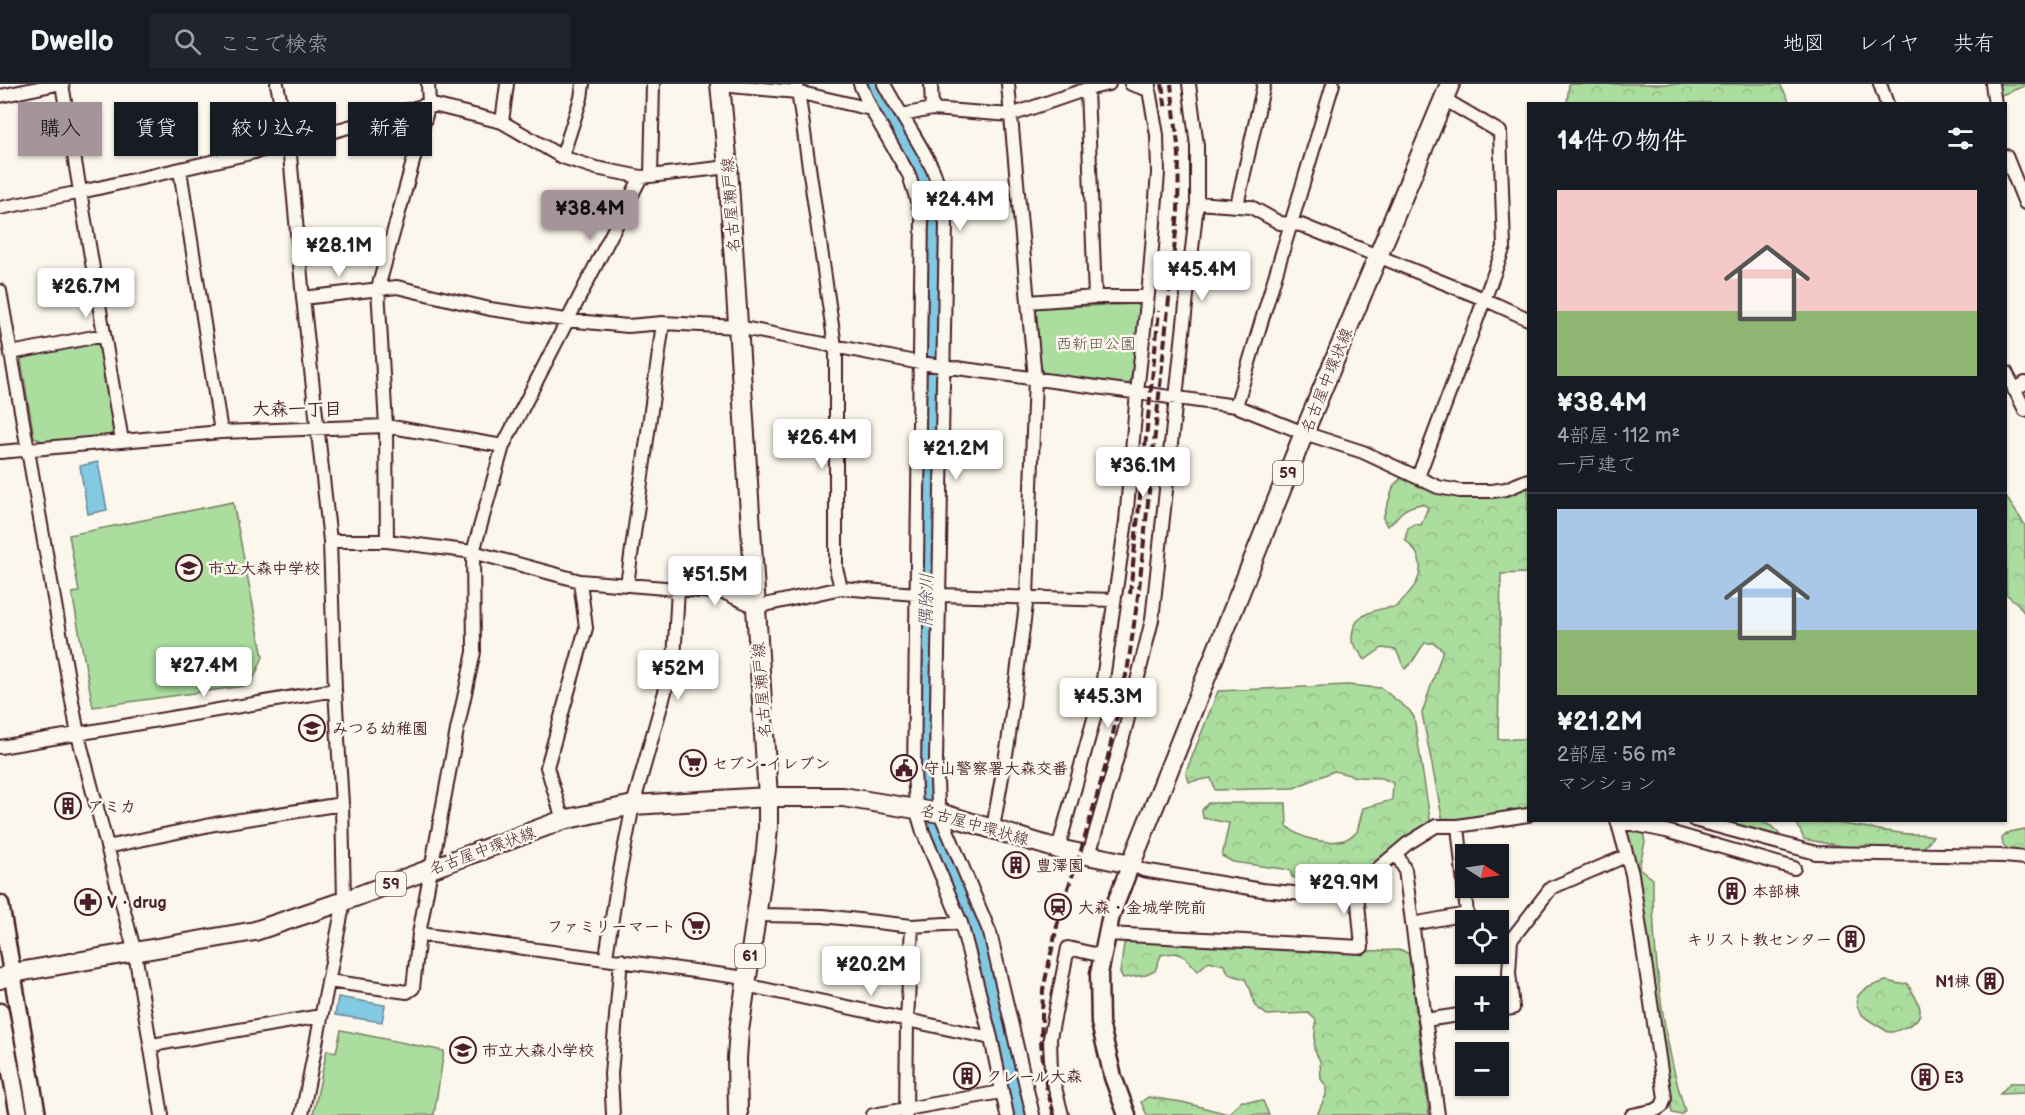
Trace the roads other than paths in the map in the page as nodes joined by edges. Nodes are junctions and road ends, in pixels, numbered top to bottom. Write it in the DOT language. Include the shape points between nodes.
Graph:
graph roads {
  1 [pos="57,84"];
  2 [pos="62,84"];
  3 [pos="277,84"];
  4 [pos="428,84"];
  5 [pos="507,84"];
  6 [pos="583,84"];
  7 [pos="653,84"];
  8 [pos="720,84"];
  9 [pos="860,84"];
  10 [pos="884,84"];
  11 [pos="931,84"];
  12 [pos="1008,84"];
  13 [pos="1109,84"];
  14 [pos="1131,84"];
  15 [pos="1190,84"];
  16 [pos="1264,84"];
  17 [pos="1333,84"];
  18 [pos="1880,84"];
  19 [pos="1992,84"];
  20 [pos="31,86"];
  21 [pos="1150,87"];
  22 [pos="797,88"];
  23 [pos="1087,88"];
  24 [pos="1447,92"];
  25 [pos="0,96"];
  26 [pos="281,102"];
  27 [pos="429,102"];
  28 [pos="1886,102"];
  29 [pos="1995,102"];
  30 [pos="432,106"];
  31 [pos="871,109"];
  32 [pos="932,109"];
  33 [pos="902,115"];
  34 [pos="1011,115"];
  35 [pos="502,122"];
  36 [pos="239,156"];
  37 [pos="290,156"];
  38 [pos="415,156"];
  39 [pos="562,157"];
  40 [pos="2007,158"];
  41 [pos="728,167"];
  42 [pos="180,170"];
  43 [pos="646,176"];
  44 [pos="81,192"];
  45 [pos="1197,203"];
  46 [pos="2025,203"];
  47 [pos="1237,205"];
  48 [pos="0,208"];
  49 [pos="1291,223"];
  50 [pos="1378,255"];
  51 [pos="378,288"];
  52 [pos="0,291"];
  53 [pos="1095,297"];
  54 [pos="1147,297"];
  55 [pos="303,298"];
  56 [pos="1484,299"];
  57 [pos="1028,302"];
  58 [pos="1527,319"];
  59 [pos="566,320"];
  60 [pos="663,323"];
  61 [pos="738,327"];
  62 [pos="104,335"];
  63 [pos="835,346"];
  64 [pos="11,353"];
  65 [pos="920,363"];
  66 [pos="944,367"];
  67 [pos="2007,373"];
  68 [pos="1035,378"];
  69 [pos="2020,387"];
  70 [pos="1137,392"];
  71 [pos="1177,398"];
  72 [pos="1236,406"];
  73 [pos="2025,410"];
  74 [pos="386,426"];
  75 [pos="319,428"];
  76 [pos="221,432"];
  77 [pos="1305,433"];
  78 [pos="122,441"];
  79 [pos="503,446"];
  80 [pos="27,450"];
  81 [pos="0,452"];
  82 [pos="1418,477"];
  83 [pos="1527,480"];
  84 [pos="330,541"];
  85 [pos="387,541"];
  86 [pos="473,552"];
  87 [pos="580,580"];
  88 [pos="627,585"];
  89 [pos="841,588"];
  90 [pos="678,589"];
  91 [pos="916,594"];
  92 [pos="940,595"];
  93 [pos="1027,597"];
  94 [pos="1114,600"];
  95 [pos="756,607"];
  96 [pos="336,690"];
  97 [pos="78,735"];
  98 [pos="0,747"];
  99 [pos="768,797"];
  100 [pos="342,804"];
  101 [pos="633,805"];
  102 [pos="928,810"];
  103 [pos="1527,815"];
  104 [pos="563,820"];
  105 [pos="1617,822"];
  106 [pos="1622,822"];
  107 [pos="1701,822"];
  108 [pos="1458,826"];
  109 [pos="993,828"];
  110 [pos="107,847"];
  111 [pos="1058,849"];
  112 [pos="1396,854"];
  113 [pos="1089,855"];
  114 [pos="1626,856"];
  115 [pos="2025,858"];
  116 [pos="1131,864"];
  117 [pos="432,868"];
  118 [pos="1794,868"];
  119 [pos="1356,881"];
  120 [pos="344,902"];
  121 [pos="0,904"];
  122 [pos="756,915"];
  123 [pos="961,923"];
  124 [pos="1412,924"];
  125 [pos="912,926"];
  126 [pos="419,934"];
  127 [pos="1107,934"];
  128 [pos="135,953"];
  129 [pos="1103,956"];
  130 [pos="606,957"];
  131 [pos="621,960"];
  132 [pos="6,976"];
  133 [pos="328,981"];
  134 [pos="746,982"];
  135 [pos="1509,1008"];
  136 [pos="0,1012"];
  137 [pos="321,1016"];
  138 [pos="1455,1016"];
  139 [pos="907,1020"];
  140 [pos="1425,1020"];
  141 [pos="991,1038"];
  142 [pos="152,1045"];
  143 [pos="1001,1092"];
  144 [pos="906,1112"];
  145 [pos="19,1115"];
  146 [pos="37,1115"];
  147 [pos="162,1115"];
  148 [pos="302,1115"];
  149 [pos="613,1115"];
  150 [pos="738,1115"];
  151 [pos="873,1115"];
  152 [pos="1007,1115"];
  153 [pos="1033,1115"];
  154 [pos="1062,1115"];
  155 [pos="1127,1115"];
  156 [pos="1438,1115"];
  157 [pos="1632,1115"];
  1 -- 20 [label="street"];
  2 -- 44 [label="street"];
  3 -- 26 [label="street"];
  4 -- 27 [label="street"];
  5 -- 35 [label="street"];
  6 -- 39 [label="street"];
  7 -- 43 [label="street"];
  8 -- 22 [label="street"];
  8 -- 41 [label="main road, 名古屋瀬戸線 / 61"];
  9 -- 31 [label="street"];
  10 -- 33 [label="street"];
  11 -- 32 [label="street"];
  12 -- 34 [label="street"];
  13 -- 23 [label="street"];
  14 -- 21 [label="street"];
  15 -- 45 [label="street" via="1197,147"];
  16 -- 47 [label="street"];
  17 -- 49 [label="street"];
  18 -- 28 [label="street"];
  19 -- 29 [label="street"];
  20 -- 25 [label="street"];
  21 -- 54 [label="street" via="1158,173"];
  22 -- 31 [label="street"];
  22 -- 63 [label="street"];
  23 -- 34 [label="street"];
  23 -- 53 [label="street"];
  24 -- 50 [label="main road, 名古屋中環状線 / 59"];
  24 -- 56 [label="street" via="1500,132 1504,247"];
  30 -- 35 [label="street"];
  31 -- 65 [label="street" via="909,175 922,217"];
  32 -- 33 [label="street"];
  32 -- 34 [label="street"];
  33 -- 66 [label="street" via="933,170 946,224"];
  34 -- 57 [label="street"];
  35 -- 39 [label="street"];
  36 -- 42 [label="street"];
  37 -- 55 [label="street"];
  38 -- 51 [label="street"];
  39 -- 43 [label="street" via="596,168"];
  40 -- 46 [label="street"];
  41 -- 43 [label="street"];
  41 -- 61 [label="main road, 名古屋瀬戸線 / 61"];
  42 -- 44 [label="street"];
  42 -- 76 [label="street"];
  43 -- 59 [label="street"];
  44 -- 48 [label="street"];
  44 -- 62 [label="street"];
  45 -- 47 [label="street"];
  45 -- 71 [label="street"];
  47 -- 49 [label="street" via="1251,207 1280,223"];
  49 -- 50 [label="street"];
  49 -- 72 [label="street"];
  50 -- 56 [label="street"];
  50 -- 77 [label="main road, 名古屋中環状線 / 59"];
  51 -- 55 [label="street"];
  51 -- 59 [label="street" via="397,287 490,309"];
  51 -- 74 [label="street"];
  52 -- 64 [label="street"];
  53 -- 54 [label="street"];
  53 -- 57 [label="street"];
  54 -- 70 [label="street"];
  55 -- 75 [label="street"];
  56 -- 58 [label="street"];
  56 -- 82 [label="street"];
  57 -- 68 [label="street"];
  59 -- 60 [label="street" via="628,326"];
  59 -- 79 [label="street"];
  60 -- 61 [label="street"];
  60 -- 88 [label="street"];
  61 -- 63 [label="street"];
  61 -- 95 [label="main road, 名古屋瀬戸線 / 61"];
  62 -- 64 [label="street"];
  62 -- 78 [label="street"];
  63 -- 65 [label="street"];
  63 -- 89 [label="street" via="836,568"];
  64 -- 80 [label="street"];
  65 -- 66 [label="street"];
  65 -- 91 [label="street"];
  66 -- 68 [label="street"];
  66 -- 92 [label="street"];
  67 -- 69 [label="street"];
  68 -- 70 [label="street"];
  68 -- 93 [label="street"];
  69 -- 73 [label="street"];
  70 -- 71 [label="street"];
  70 -- 94 [label="street" via="1126,521"];
  71 -- 72 [label="street"];
  71 -- 113 [label="street" via="1152,620"];
  72 -- 77 [label="street"];
  74 -- 75 [label="street"];
  74 -- 79 [label="street"];
  74 -- 85 [label="street"];
  75 -- 76 [label="street"];
  75 -- 84 [label="street"];
  76 -- 78 [label="street"];
  77 -- 82 [label="street" via="1363,452"];
  77 -- 116 [label="main road, 名古屋中環状線 / 59"];
  78 -- 80 [label="street"];
  79 -- 86 [label="street"];
  80 -- 81 [label="street"];
  80 -- 97 [label="street"];
  82 -- 83 [label="street" via="1438,488 1460,492 1506,489"];
  84 -- 85 [label="street"];
  84 -- 96 [label="street"];
  85 -- 86 [label="street"];
  86 -- 87 [label="street"];
  86 -- 117 [label="street" via="474,652"];
  87 -- 88 [label="street"];
  87 -- 104 [label="street" via="586,628 547,767"];
  88 -- 90 [label="street"];
  89 -- 91 [label="street"];
  89 -- 95 [label="street"];
  90 -- 95 [label="street" via="724,593"];
  90 -- 101 [label="street" via="674,660"];
  91 -- 102 [label="street" via="914,770"];
  92 -- 93 [label="street"];
  92 -- 102 [label="street" via="938,802"];
  93 -- 94 [label="street"];
  93 -- 109 [label="street"];
  94 -- 111 [label="street" via="1101,693"];
  95 -- 99 [label="main road, 名古屋瀬戸線 / 61"];
  96 -- 97 [label="street"];
  96 -- 100 [label="street"];
  97 -- 98 [label="street"];
  97 -- 110 [label="street"];
  99 -- 101 [label="main road, 名古屋中環状線 / 59"];
  99 -- 102 [label="main road, 名古屋中環状線 / 59" via="843,797"];
  99 -- 122 [label="main road, 名古屋瀬戸線 / 61" via="768,827"];
  100 -- 110 [label="street" via="215,824"];
  100 -- 120 [label="street"];
  101 -- 104 [label="main road, 名古屋中環状線 / 59"];
  101 -- 130 [label="street"];
  102 -- 109 [label="main road, 名古屋中環状線 / 59"];
  102 -- 123 [label="street" via="923,832"];
  102 -- 153 [label="street" via="990,933"];
  103 -- 108 [label="street"];
  104 -- 117 [label="main road, 名古屋中環状線 / 59"];
  105 -- 114 [label="street"];
  106 -- 118 [label="street"];
  107 -- 115 [label="street" via="1816,853"];
  108 -- 112 [label="street" via="1436,826"];
  108 -- 124 [label="street" via="1467,914"];
  109 -- 111 [label="main road, 名古屋中環状線 / 59"];
  110 -- 128 [label="street"];
  111 -- 113 [label="main road, 名古屋中環状線 / 59"];
  112 -- 119 [label="street"];
  112 -- 124 [label="street" via="1405,870"];
  113 -- 116 [label="main road, 名古屋中環状線 / 59"];
  114 -- 135 [label="street" via="1551,888 1511,940"];
  114 -- 157 [label="street" via="1632,874 1665,1098 1656,1110"];
  116 -- 119 [label="street" via="1143,870 1314,895 1328,894"];
  116 -- 127 [label="street"];
  117 -- 120 [label="main road, 名古屋中環状線 / 59"];
  117 -- 126 [label="street"];
  119 -- 127 [label="street" via="1362,946"];
  120 -- 128 [label="main road, 名古屋中環状線 / 59" via="255,932"];
  120 -- 133 [label="street"];
  121 -- 132 [label="street"];
  122 -- 125 [label="street" via="823,916"];
  122 -- 134 [label="main road, 名古屋瀬戸線 / 61"];
  123 -- 125 [label="street"];
  123 -- 141 [label="street"];
  124 -- 140 [label="street"];
  125 -- 139 [label="street"];
  126 -- 130 [label="street"];
  126 -- 133 [label="street" via="413,988 407,992"];
  127 -- 129 [label="street"];
  128 -- 132 [label="main road, 名古屋中環状線 / 59"];
  128 -- 142 [label="street"];
  129 -- 154 [label="street" via="1068,948 1050,1038 1051,1072"];
  129 -- 155 [label="street" via="1099,974 1100,1023"];
  130 -- 131 [label="street"];
  131 -- 134 [label="street"];
  131 -- 149 [label="street" via="611,1074"];
  132 -- 146 [label="street"];
  133 -- 137 [label="street"];
  134 -- 139 [label="street"];
  134 -- 150 [label="main road, 名古屋瀬戸線 / 61" via="737,1058"];
  136 -- 145 [label="street"];
  137 -- 142 [label="street"];
  137 -- 148 [label="street"];
  138 -- 140 [label="street"];
  139 -- 141 [label="street"];
  139 -- 144 [label="street"];
  140 -- 156 [label="street"];
  141 -- 143 [label="street"];
  142 -- 147 [label="street"];
  143 -- 144 [label="street"];
  143 -- 152 [label="street"];
  144 -- 151 [label="street"];
}
